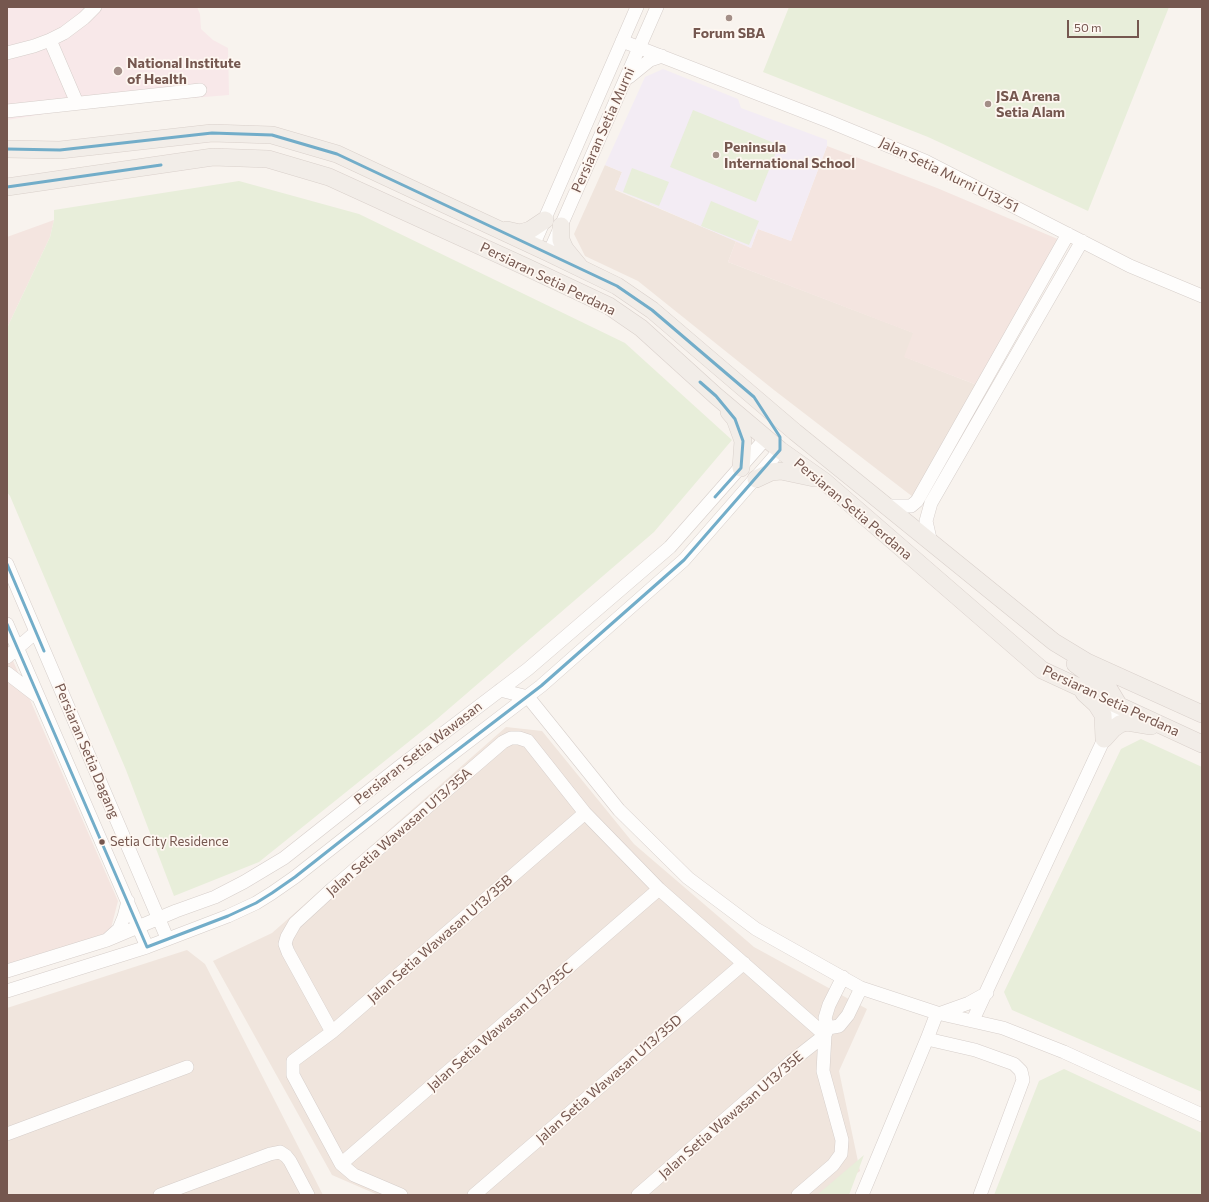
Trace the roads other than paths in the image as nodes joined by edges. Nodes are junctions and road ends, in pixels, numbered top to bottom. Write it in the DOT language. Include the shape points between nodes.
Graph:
graph roads {
  1 [pos="95,7"];
  2 [pos="637,7"];
  3 [pos="657,7"];
  4 [pos="651,21"];
  5 [pos="50,40"];
  6 [pos="622,41"];
  7 [pos="640,48"];
  8 [pos="7,53"];
  9 [pos="662,56"];
  10 [pos="626,80"];
  11 [pos="200,90"];
  12 [pos="77,103"];
  13 [pos="7,111"];
  14 [pos="7,149"];
  15 [pos="7,187"];
  16 [pos="545,220"];
  17 [pos="487,225"];
  18 [pos="561,226"];
  19 [pos="1068,234"];
  20 [pos="1082,241"];
  21 [pos="539,253"];
  22 [pos="501,256"];
  23 [pos="584,270"];
  24 [pos="565,285"];
  25 [pos="1202,296"];
  26 [pos="716,396"];
  27 [pos="754,397"];
  28 [pos="776,442"];
  29 [pos="821,454"];
  30 [pos="741,468"];
  31 [pos="756,479"];
  32 [pos="824,481"];
  33 [pos="886,506"];
  34 [pos="931,542"];
  35 [pos="7,564"];
  36 [pos="7,624"];
  37 [pos="34,628"];
  38 [pos="13,644"];
  39 [pos="1060,645"];
  40 [pos="7,657"];
  41 [pos="531,667"];
  42 [pos="7,673"];
  43 [pos="1068,682"];
  44 [pos="500,690"];
  45 [pos="39,697"];
  46 [pos="528,697"];
  47 [pos="1119,705"];
  48 [pos="1202,714"];
  49 [pos="1171,729"];
  50 [pos="1104,739"];
  51 [pos="1202,744"];
  52 [pos="585,813"];
  53 [pos="659,889"];
  54 [pos="149,895"];
  55 [pos="128,901"];
  56 [pos="176,911"];
  57 [pos="159,919"];
  58 [pos="140,928"];
  59 [pos="167,938"];
  60 [pos="107,940"];
  61 [pos="147,947"];
  62 [pos="744,963"];
  63 [pos="7,971"];
  64 [pos="843,977"];
  65 [pos="862,988"];
  66 [pos="7,992"];
  67 [pos="986,993"];
  68 [pos="938,1013"];
  69 [pos="973,1020"];
  70 [pos="997,1027"];
  71 [pos="332,1032"];
  72 [pos="827,1032"];
  73 [pos="927,1039"];
  74 [pos="186,1067"];
  75 [pos="1202,1115"];
  76 [pos="7,1134"];
  77 [pos="341,1164"];
  78 [pos="160,1195"];
  79 [pos="308,1195"];
  80 [pos="400,1195"];
  81 [pos="474,1195"];
  82 [pos="638,1195"];
  83 [pos="798,1195"];
  84 [pos="862,1195"];
  85 [pos="980,1195"];
  1 -- 5 [label="street" via="64,33"];
  2 -- 6 [label="street, Persiaran Setia Murni"];
  3 -- 4 [label="street, Persiaran Setia Murni"];
  4 -- 7 [label="street, Persiaran Setia Murni"];
  4 -- 9 [label="street" via="653,43"];
  5 -- 8 [label="street"];
  5 -- 12 [label="street"];
  6 -- 7 [label="street, Jalan Setia Murni U13/51"];
  6 -- 16 [label="street, Persiaran Setia Murni"];
  7 -- 9 [label="street, Jalan Setia Murni U13/51"];
  7 -- 10 [label="street, Persiaran Setia Murni"];
  9 -- 10 [label="street" via="650,60"];
  9 -- 19 [label="street, Jalan Setia Murni U13/51" via="925,161"];
  10 -- 18 [label="street, Persiaran Setia Murni"];
  11 -- 12 [label="street"];
  12 -- 13 [label="street"];
  14 -- 17 [label="main road, Persiaran Setia Perdana" via="60,150 212,133 272,135 337,154"];
  15 -- 22 [label="main road, Persiaran Setia Perdana" via="213,157 268,159 329,177"];
  16 -- 17 [label="main road" via="520,233"];
  16 -- 21 [label="street, Persiaran Setia Murni"];
  17 -- 21 [label="main road, Persiaran Setia Perdana"];
  18 -- 21 [label="street, Persiaran Setia Murni"];
  18 -- 23 [label="main road" via="561,240 565,249"];
  19 -- 20 [label="street, Jalan Setia Murni U13/51"];
  19 -- 33 [label="street" via="917,501 911,506"];
  20 -- 25 [label="street, Jalan Setia Murni U13/51" via="1130,266"];
  20 -- 34 [label="street" via="931,503 926,521"];
  21 -- 22 [label="main road" via="526,261"];
  21 -- 23 [label="main road, Persiaran Setia Perdana"];
  21 -- 24 [label="main road" via="541,268"];
  22 -- 24 [label="main road, Persiaran Setia Perdana"];
  23 -- 27 [label="main road, Persiaran Setia Perdana" via="617,286 652,310"];
  24 -- 26 [label="main road, Persiaran Setia Perdana" via="609,306 640,328"];
  26 -- 28 [label="main road, Persiaran Setia Perdana"];
  26 -- 30 [label="main road" via="735,419 741,432"];
  27 -- 28 [label="main road"];
  27 -- 29 [label="main road, Persiaran Setia Perdana"];
  28 -- 29 [label="main road"];
  28 -- 30 [label="street, Persiaran Setia Wawasan"];
  28 -- 31 [label="street, Persiaran Setia Wawasan"];
  28 -- 32 [label="main road, Persiaran Setia Perdana"];
  29 -- 33 [label="main road, Persiaran Setia Perdana"];
  30 -- 41 [label="street, Persiaran Setia Wawasan" via="670,547"];
  31 -- 32 [label="main road" via="771,472 781,471"];
  31 -- 46 [label="street, Persiaran Setia Wawasan" via="684,560"];
  32 -- 43 [label="main road, Persiaran Setia Perdana" via="1042,670"];
  33 -- 34 [label="main road, Persiaran Setia Perdana"];
  34 -- 39 [label="main road, Persiaran Setia Perdana"];
  35 -- 37 [label="street, Persiaran Setia Dagang"];
  36 -- 38 [label="street, Persiaran Setia Dagang"];
  37 -- 38 [label="street"];
  37 -- 54 [label="street, Persiaran Setia Dagang"];
  38 -- 40 [label="street"];
  38 -- 45 [label="street, Persiaran Setia Dagang"];
  39 -- 47 [label="main road" via="1075,664 1109,689"];
  39 -- 48 [label="main road, Persiaran Setia Perdana" via="1087,662"];
  41 -- 44 [label="street, Persiaran Setia Wawasan"];
  41 -- 46 [label="street"];
  42 -- 45 [label="street"];
  43 -- 47 [label="main road, Persiaran Setia Perdana"];
  43 -- 50 [label="main road" via="1096,704 1102,715"];
  44 -- 46 [label="street"];
  44 -- 56 [label="street, Persiaran Setia Wawasan" via="284,858 220,894"];
  45 -- 55 [label="street, Persiaran Setia Dagang"];
  46 -- 59 [label="street, Persiaran Setia Wawasan" via="272,893 228,916"];
  46 -- 64 [label="street" via="619,810 688,878 756,929"];
  47 -- 49 [label="main road, Persiaran Setia Perdana"];
  47 -- 50 [label="street"];
  49 -- 50 [label="main road" via="1127,722 1113,729"];
  49 -- 51 [label="main road, Persiaran Setia Perdana"];
  50 -- 67 [label="street"];
  52 -- 53 [label="street"];
  52 -- 71 [label="street, Jalan Setia Wawasan U13/35B"];
  52 -- 71 [label="street, Jalan Setia Wawasan U13/35A" via="528,742 511,738 503,742 332,889 295,923 285,944"];
  53 -- 62 [label="street"];
  53 -- 77 [label="street, Jalan Setia Wawasan U13/35C"];
  54 -- 56 [label="street" via="160,906"];
  54 -- 57 [label="street, Persiaran Setia Dagang"];
  55 -- 58 [label="street, Persiaran Setia Dagang"];
  55 -- 60 [label="street" via="119,929"];
  56 -- 57 [label="street, Persiaran Setia Wawasan"];
  57 -- 58 [label="street, Persiaran Setia Wawasan"];
  57 -- 59 [label="street, Persiaran Setia Dagang"];
  58 -- 60 [label="street, Persiaran Setia Wawasan"];
  58 -- 61 [label="street, Persiaran Setia Dagang"];
  59 -- 61 [label="street, Persiaran Setia Wawasan"];
  60 -- 63 [label="street, Persiaran Setia Wawasan"];
  61 -- 66 [label="street, Persiaran Setia Wawasan"];
  62 -- 72 [label="street"];
  62 -- 81 [label="street, Jalan Setia Wawasan U13/35D"];
  64 -- 65 [label="street"];
  64 -- 72 [label="street" via="825,1018"];
  65 -- 68 [label="street"];
  65 -- 72 [label="street, Jalan Setia Wawasan U13/35E" via="848,1015 839,1026"];
  67 -- 68 [label="street" via="970,1003"];
  67 -- 69 [label="street"];
  67 -- 70 [label="street" via="986,1009"];
  68 -- 69 [label="street"];
  68 -- 73 [label="street"];
  69 -- 70 [label="street"];
  70 -- 75 [label="street" via="1064,1052"];
  71 -- 77 [label="street, Jalan Setia Wawasan U13/35B" via="293,1061 293,1075"];
  72 -- 82 [label="street, Jalan Setia Wawasan U13/35E"];
  72 -- 83 [label="street" via="823,1071 842,1140 841,1154 833,1165"];
  73 -- 84 [label="street"];
  73 -- 85 [label="street" via="974,1050 1014,1064 1021,1071 1023,1080"];
  74 -- 76 [label="street"];
  77 -- 80 [label="street" via="354,1175"];
  78 -- 79 [label="street" via="280,1152 290,1161"];
}
